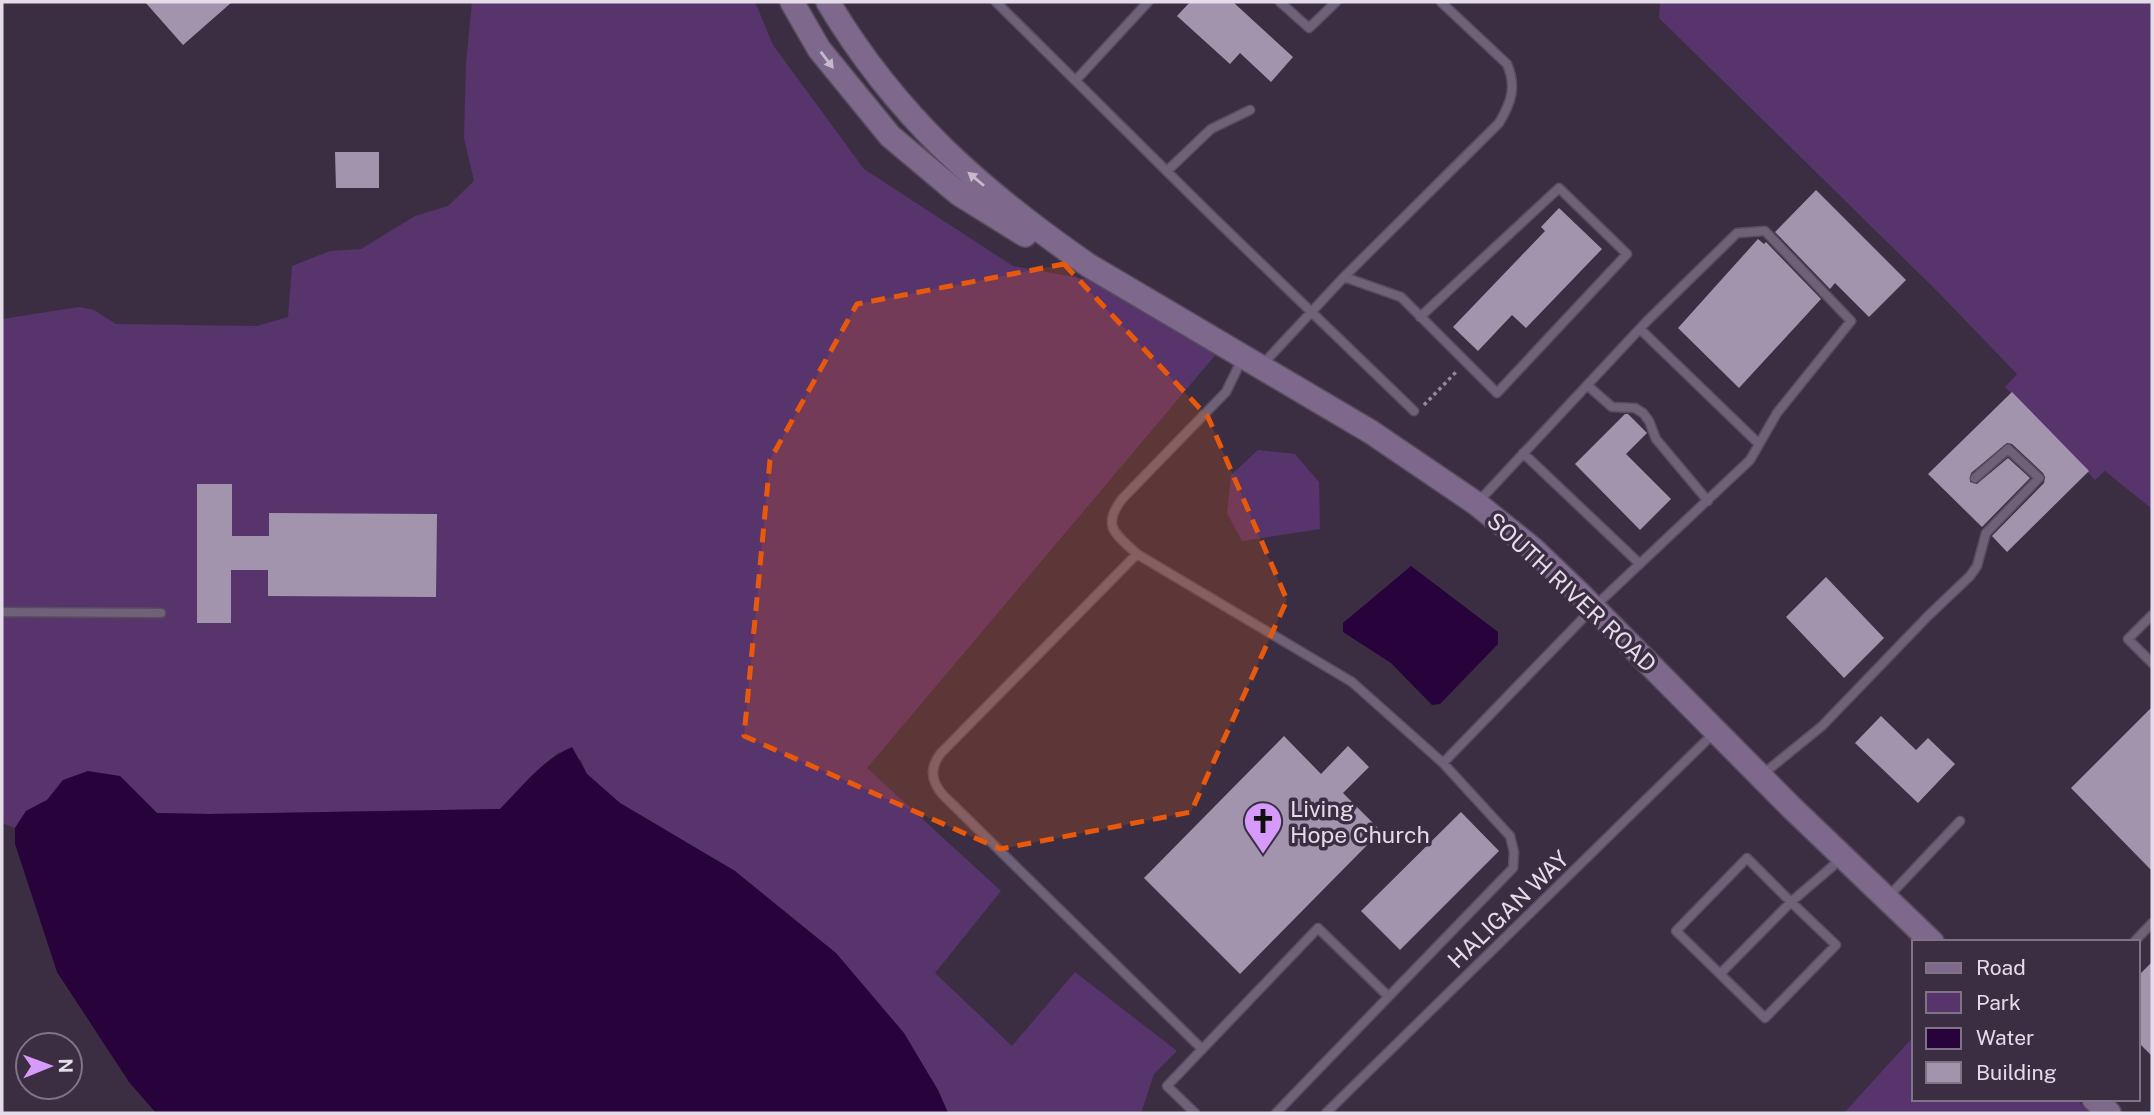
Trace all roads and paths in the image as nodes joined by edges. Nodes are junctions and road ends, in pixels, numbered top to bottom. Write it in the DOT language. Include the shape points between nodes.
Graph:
graph roads {
  1 [pos="792,2"];
  2 [pos="828,2"];
  3 [pos="996,2"];
  4 [pos="1148,2"];
  5 [pos="1280,2"];
  6 [pos="1336,2"];
  7 [pos="1441,2"];
  8 [pos="1076,80"];
  9 [pos="1250,110"];
  10 [pos="1167,171"];
  11 [pos="1088,265"];
  12 [pos="1344,277"];
  13 [pos="1311,312"];
  14 [pos="1420,317"];
  15 [pos="1640,329"];
  16 [pos="1252,362"];
  17 [pos="1466,362"];
  18 [pos="1587,385"];
  19 [pos="1423,406"];
  20 [pos="1414,411"];
  21 [pos="1759,444"];
  22 [pos="1523,453"];
  23 [pos="1975,478"];
  24 [pos="1708,501"];
  25 [pos="1477,504"];
  26 [pos="1137,554"];
  27 [pos="1640,564"];
  28 [pos="1593,608"];
  29 [pos="2,612"];
  30 [pos="161,613"];
  31 [pos="2152,615"];
  32 [pos="2152,663"];
  33 [pos="1716,731"];
  34 [pos="1443,763"];
  35 [pos="1761,776"];
  36 [pos="1960,821"];
  37 [pos="1844,857"];
  38 [pos="1887,899"];
  39 [pos="1791,902"];
  40 [pos="2152,923"];
  41 [pos="1930,940"];
  42 [pos="2136,940"];
  43 [pos="1720,974"];
  44 [pos="1388,996"];
  45 [pos="1202,1049"];
  46 [pos="2096,1101"];
  47 [pos="1195,1113"];
  48 [pos="1276,1113"];
  49 [pos="1326,1113"];
  50 [pos="2109,1113"];
  1 -- 11 [label="main road, SOUTH RIVER ROAD, one-way" via="819,49 890,136 959,194 1025,235"];
  11 -- 2 [label="main road, SOUTH RIVER ROAD, one-way" via="1039,231 914,120 855,46"];
  3 -- 8 [label="lane"];
  4 -- 8 [label="lane"];
  5 -- 6 [label="lane" via="1309,28"];
  7 -- 12 [label="lane" via="1507,64 1513,78 1511,102 1499,123"];
  8 -- 10 [label="lane"];
  9 -- 10 [label="lane" via="1211,129"];
  10 -- 13 [label="lane"];
  11 -- 16 [label="main road, SOUTH RIVER ROAD"];
  12 -- 13 [label="lane"];
  12 -- 14 [label="lane" via="1401,297"];
  13 -- 16 [label="lane"];
  13 -- 20 [label="lane"];
  14 -- 17 [label="lane"];
  14 -- 17 [label="lane" via="1559,188 1627,254 1497,393"];
  15 -- 18 [label="lane"];
  15 -- 21 [label="lane"];
  15 -- 21 [label="lane" via="1737,233 1765,231 1851,321 1777,414"];
  16 -- 25 [label="main road, SOUTH RIVER ROAD" via="1420,463"];
  16 -- 26 [label="lane" via="1111,516 1117,536"];
  17 -- 19 [label="path"];
  18 -- 22 [label="lane"];
  18 -- 24 [label="lane" via="1612,407 1643,412 1656,439"];
  21 -- 24 [label="lane"];
  22 -- 25 [label="lane"];
  22 -- 27 [label="lane"];
  23 -- 35 [label="lane" via="2008,449 2039,478 1986,533 1970,576 1822,726"];
  24 -- 27 [label="lane"];
  25 -- 28 [label="main road, SOUTH RIVER ROAD" via="1533,549"];
  26 -- 34 [label="lane" via="1352,682"];
  26 -- 45 [label="lane" via="941,752 932,775 939,791"];
  27 -- 28 [label="lane"];
  28 -- 33 [label="main road, SOUTH RIVER ROAD"];
  28 -- 34 [label="lane"];
  29 -- 30 [label="lane"];
  31 -- 32 [label="lane" via="2128,639"];
  33 -- 35 [label="main road, SOUTH RIVER ROAD"];
  33 -- 49 [label="lane, HALIGAN WAY"];
  34 -- 44 [label="lane" via="1510,836 1513,868"];
  35 -- 37 [label="main road, SOUTH RIVER ROAD"];
  36 -- 38 [label="lane"];
  37 -- 38 [label="main road, SOUTH RIVER ROAD"];
  37 -- 39 [label="lane"];
  38 -- 41 [label="main road, SOUTH RIVER ROAD"];
  39 -- 43 [label="lane"];
  39 -- 43 [label="lane" via="1747,858 1676,931"];
  39 -- 43 [label="lane" via="1836,945 1765,1018"];
  40 -- 42 [label="lane"];
  44 -- 45 [label="lane" via="1318,928"];
  44 -- 48 [label="lane"];
  45 -- 47 [label="lane" via="1167,1086"];
  46 -- 50 [label="main road"];
}
